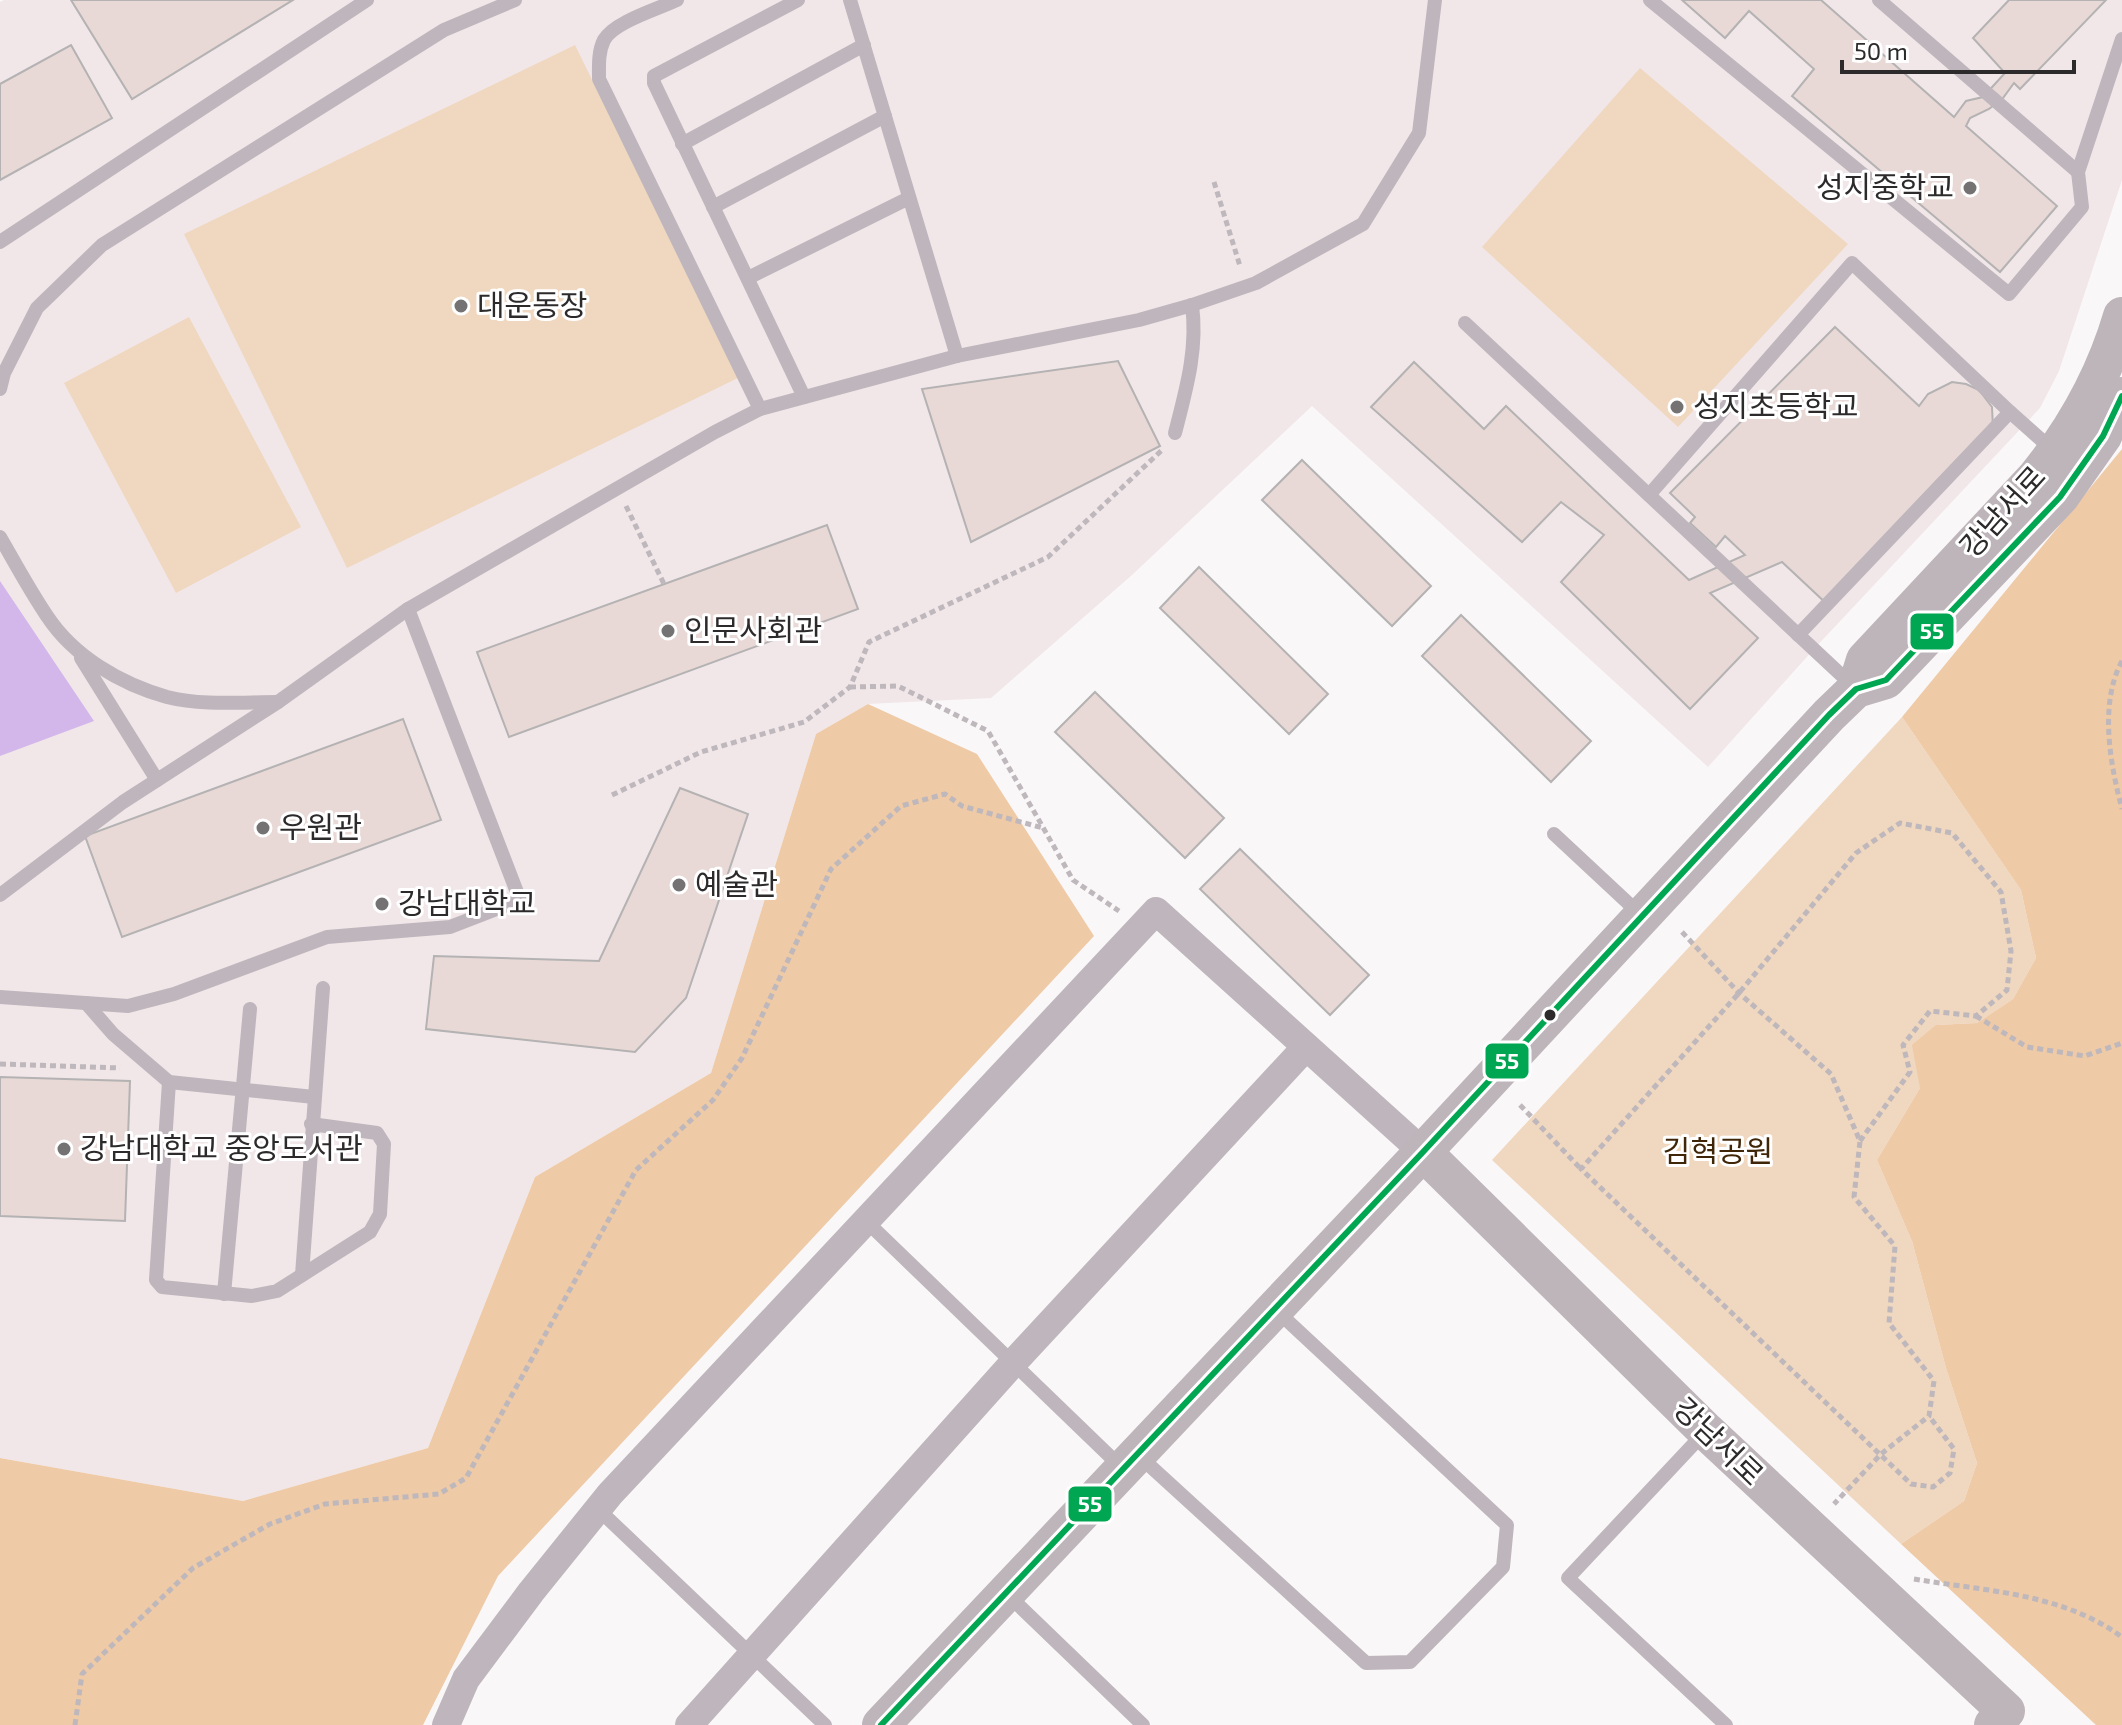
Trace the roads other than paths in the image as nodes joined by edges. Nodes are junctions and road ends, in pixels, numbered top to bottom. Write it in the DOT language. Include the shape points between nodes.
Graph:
graph roads {
  1 [pos="367,0"];
  2 [pos="515,0"];
  3 [pos="677,0"];
  4 [pos="798,0"];
  5 [pos="850,0"];
  6 [pos="1435,0"];
  7 [pos="1650,0"];
  8 [pos="1879,0"];
  9 [pos="2122,39"];
  10 [pos="864,45"];
  11 [pos="885,116"];
  12 [pos="682,144"];
  13 [pos="2078,172"];
  14 [pos="909,198"];
  15 [pos="713,207"];
  16 [pos="0,242"];
  17 [pos="748,278"];
  18 [pos="1192,305"];
  19 [pos="2122,316"];
  20 [pos="1465,323"];
  21 [pos="957,356"];
  22 [pos="0,389"];
  23 [pos="2122,396"];
  24 [pos="804,397"];
  25 [pos="760,409"];
  26 [pos="2010,412"];
  27 [pos="1175,433"];
  28 [pos="2067,462"];
  29 [pos="1649,495"];
  30 [pos="0,537"];
  31 [pos="408,609"];
  32 [pos="1798,635"];
  33 [pos="78,653"];
  34 [pos="1856,689"];
  35 [pos="278,702"];
  36 [pos="157,780"];
  37 [pos="1554,834"];
  38 [pos="0,895"];
  39 [pos="1642,916"];
  40 [pos="323,988"];
  41 [pos="0,997"];
  42 [pos="86,1003"];
  43 [pos="250,1009"];
  44 [pos="1306,1047"];
  45 [pos="169,1082"];
  46 [pos="242,1091"];
  47 [pos="314,1097"];
  48 [pos="311,1124"];
  49 [pos="1423,1152"];
  50 [pos="866,1221"];
  51 [pos="302,1275"];
  52 [pos="224,1294"];
  53 [pos="1276,1309"];
  54 [pos="1014,1362"];
  55 [pos="1706,1431"];
  56 [pos="1130,1461"];
  57 [pos="598,1509"];
  58 [pos="1006,1593"];
  59 [pos="751,1654"];
  60 [pos="2007,1720"];
  61 [pos="446,1725"];
  62 [pos="689,1725"];
  63 [pos="825,1725"];
  64 [pos="881,1725"];
  65 [pos="1143,1725"];
  66 [pos="1726,1725"];
  1 -- 16 [label="lane"];
  2 -- 22 [label="lane" via="444,30 102,245 37,308"];
  3 -- 25 [label="lane" via="615,27 604,39 599,79"];
  4 -- 12 [label="lane" via="654,76 655,91"];
  5 -- 10 [label="lane"];
  6 -- 18 [label="lane" via="1419,133 1363,224 1246,286"];
  7 -- 13 [label="lane" via="2009,294 2082,207"];
  8 -- 13 [label="lane"];
  9 -- 13 [label="lane"];
  10 -- 11 [label="lane"];
  10 -- 12 [label="lane"];
  11 -- 14 [label="lane"];
  11 -- 15 [label="lane"];
  12 -- 15 [label="lane"];
  14 -- 17 [label="lane"];
  14 -- 21 [label="lane"];
  15 -- 17 [label="lane"];
  17 -- 24 [label="lane"];
  18 -- 21 [label="lane"];
  18 -- 27 [label="lane" via="1196,333"];
  19 -- 28 [label="street, 강남서로" via="2077,420"];
  20 -- 29 [label="lane"];
  21 -- 24 [label="lane"];
  23 -- 28 [label="street, 강남서로" via="2103,436"];
  24 -- 25 [label="lane"];
  25 -- 31 [label="lane"];
  26 -- 28 [label="lane"];
  26 -- 29 [label="lane" via="1852,263"];
  26 -- 32 [label="lane"];
  28 -- 34 [label="street, 강남서로" via="2026,488 1865,660"];
  29 -- 32 [label="lane"];
  30 -- 33 [label="lane" via="48,618"];
  31 -- 35 [label="lane"];
  31 -- 42 [label="lane" via="520,900 450,927 327,937 128,1006"];
  32 -- 34 [label="lane"];
  33 -- 35 [label="lane" via="119,678 169,697"];
  33 -- 36 [label="lane"];
  34 -- 39 [label="street, 강남서로"];
  35 -- 36 [label="lane"];
  36 -- 38 [label="lane"];
  37 -- 39 [label="lane"];
  39 -- 49 [label="street, 강남서로"];
  40 -- 47 [label="lane"];
  41 -- 42 [label="lane"];
  42 -- 45 [label="lane"];
  43 -- 46 [label="lane"];
  44 -- 49 [label="street"];
  44 -- 50 [label="street" via="1156,911"];
  44 -- 54 [label="street"];
  45 -- 46 [label="lane"];
  45 -- 52 [label="lane" via="156,1280 171,1290"];
  46 -- 47 [label="lane"];
  46 -- 52 [label="lane"];
  47 -- 48 [label="lane"];
  48 -- 51 [label="lane"];
  48 -- 51 [label="lane" via="377,1133 384,1158 380,1214 370,1232"];
  49 -- 53 [label="street, 강남서로"];
  49 -- 55 [label="street, 강남서로"];
  50 -- 54 [label="lane"];
  50 -- 57 [label="street"];
  51 -- 52 [label="lane" via="277,1291"];
  53 -- 56 [label="street, 강남서로"];
  53 -- 56 [label="lane" via="1507,1525 1503,1567 1410,1662 1366,1663"];
  54 -- 56 [label="lane"];
  54 -- 59 [label="street"];
  55 -- 60 [label="street, 강남서로"];
  55 -- 66 [label="lane" via="1568,1578"];
  56 -- 58 [label="street, 강남서로"];
  57 -- 59 [label="lane"];
  57 -- 61 [label="street" via="466,1679"];
  58 -- 64 [label="street, 강남서로"];
  58 -- 65 [label="lane"];
  59 -- 62 [label="street"];
  59 -- 63 [label="lane"];
}
